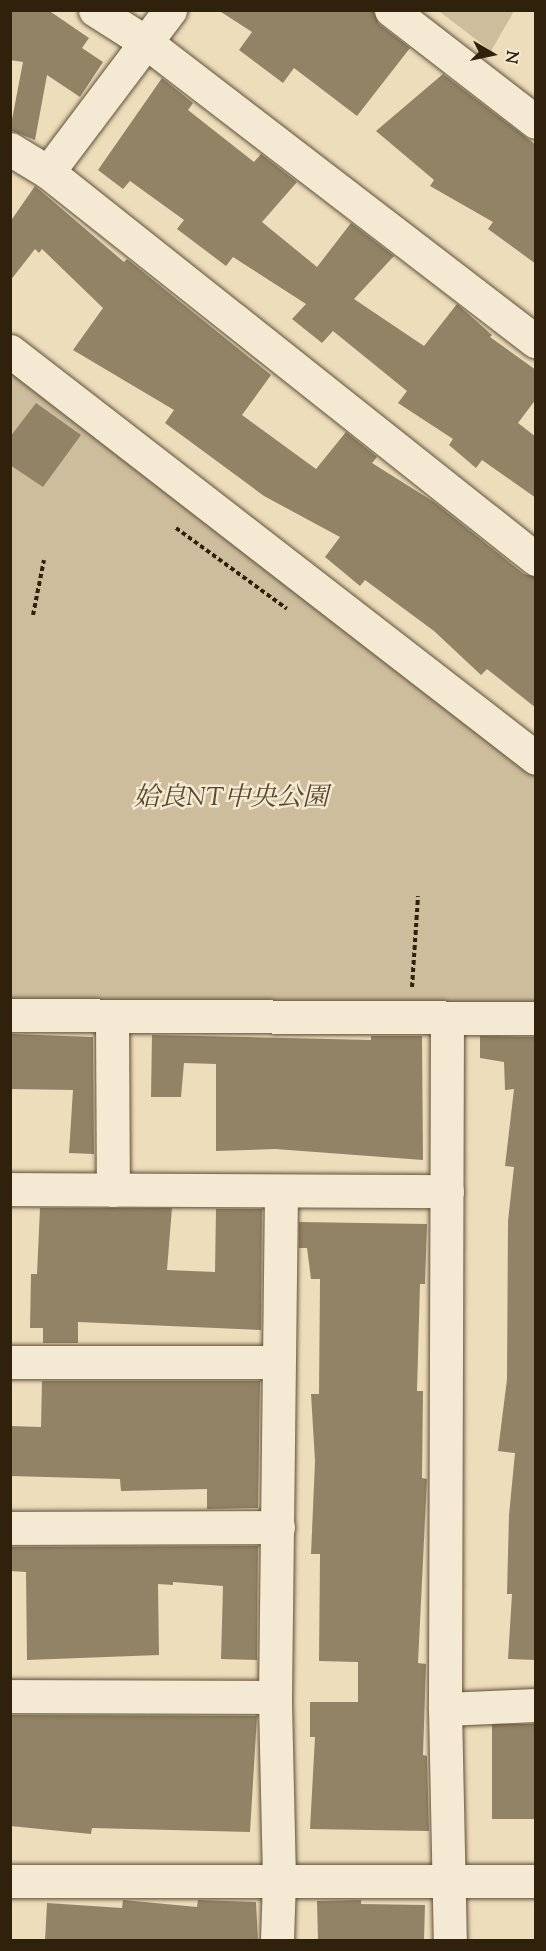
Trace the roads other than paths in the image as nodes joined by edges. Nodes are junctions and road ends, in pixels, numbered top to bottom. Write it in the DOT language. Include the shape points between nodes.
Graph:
graph roads {
  1 [pos="95,10"];
  2 [pos="170,10"];
  3 [pos="391,10"];
  4 [pos="147,43"];
  5 [pos="536,122"];
  6 [pos="10,149"];
  7 [pos="48,172"];
  8 [pos="536,341"];
  9 [pos="10,351"];
  10 [pos="536,559"];
  11 [pos="536,758"];
  12 [pos="10,1015"];
  13 [pos="112,1017"];
  14 [pos="447,1018"];
  15 [pos="536,1018"];
  16 [pos="10,1190"];
  17 [pos="112,1190"];
  18 [pos="280,1191"];
  19 [pos="447,1191"];
  20 [pos="10,1362"];
  21 [pos="277,1362"];
  22 [pos="278,1527"];
  23 [pos="10,1528"];
  24 [pos="10,1696"];
  25 [pos="275,1697"];
  26 [pos="536,1705"];
  27 [pos="445,1709"];
  28 [pos="279,1879"];
  29 [pos="10,1881"];
  30 [pos="536,1881"];
  31 [pos="450,1882"];
  32 [pos="277,1941"];
  33 [pos="450,1941"];
  1 -- 4 [label="street"];
  2 -- 4 [label="street"];
  3 -- 5 [label="street"];
  4 -- 7 [label="street"];
  4 -- 8 [label="street"];
  6 -- 7 [label="street"];
  7 -- 10 [label="street"];
  9 -- 11 [label="street"];
  12 -- 13 [label="street"];
  13 -- 14 [label="street"];
  13 -- 17 [label="street"];
  14 -- 15 [label="street"];
  14 -- 19 [label="street"];
  16 -- 17 [label="street"];
  17 -- 18 [label="street"];
  18 -- 19 [label="street"];
  18 -- 21 [label="street"];
  19 -- 27 [label="street"];
  20 -- 21 [label="street"];
  21 -- 22 [label="street"];
  22 -- 23 [label="street"];
  22 -- 25 [label="street"];
  24 -- 25 [label="street"];
  25 -- 28 [label="street"];
  26 -- 27 [label="street"];
  27 -- 31 [label="street"];
  28 -- 29 [label="street"];
  28 -- 31 [label="street"];
  28 -- 32 [label="street"];
  30 -- 31 [label="street"];
  31 -- 33 [label="street"];
}
